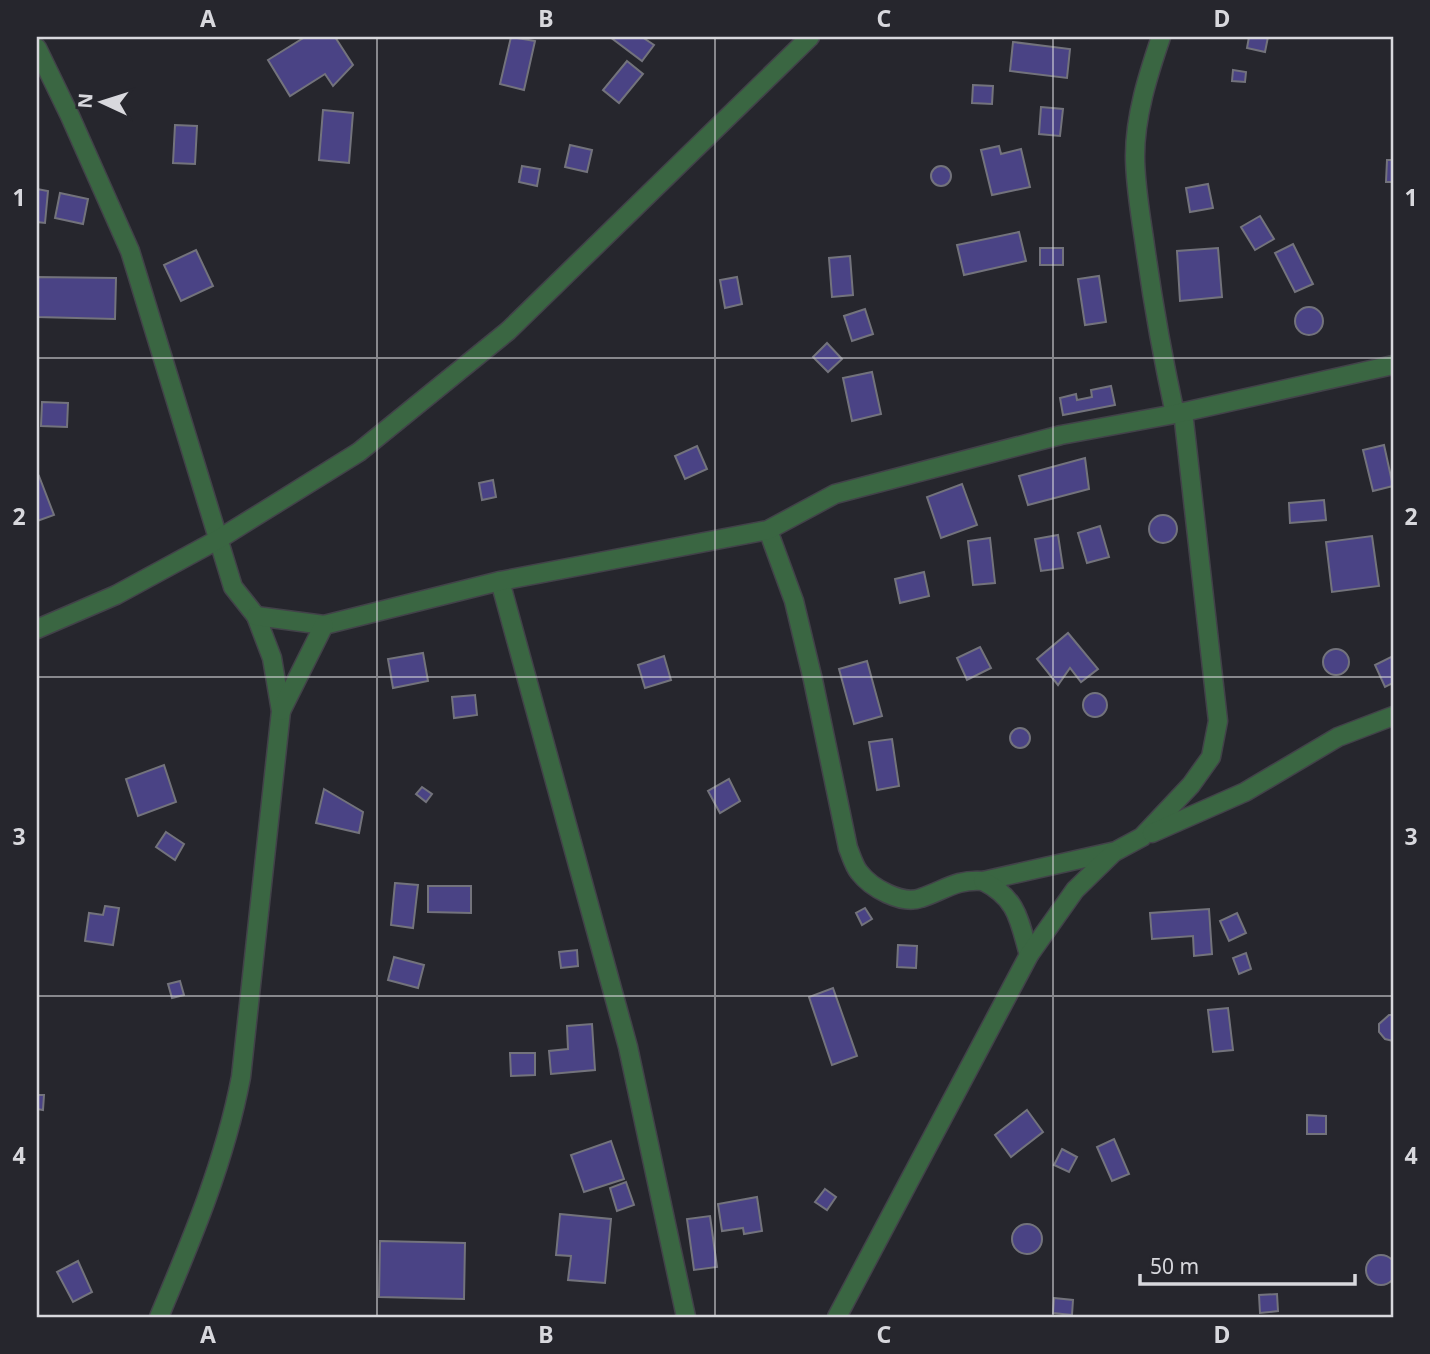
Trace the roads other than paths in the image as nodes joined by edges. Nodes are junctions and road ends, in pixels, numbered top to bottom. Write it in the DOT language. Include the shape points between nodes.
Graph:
graph roads {
  1 [pos="810,37"];
  2 [pos="1161,37"];
  3 [pos="37,48"];
  4 [pos="1393,365"];
  5 [pos="1179,413"];
  6 [pos="768,530"];
  7 [pos="219,539"];
  8 [pos="500,581"];
  9 [pos="256,616"];
  10 [pos="324,625"];
  11 [pos="37,629"];
  12 [pos="281,711"];
  13 [pos="1393,716"];
  14 [pos="1142,837"];
  15 [pos="1116,850"];
  16 [pos="983,881"];
  17 [pos="1029,955"];
  18 [pos="159,1317"];
  19 [pos="686,1317"];
  20 [pos="836,1317"];
  1 -- 7 [label="street" via="508,331 359,452"];
  2 -- 5 [label="street" via="1139,117 1135,156 1156,322"];
  3 -- 7 [label="street" via="130,251"];
  4 -- 5 [label="street"];
  5 -- 6 [label="street" via="1062,435 835,494"];
  5 -- 14 [label="street" via="1218,721 1212,757"];
  6 -- 8 [label="street"];
  6 -- 16 [label="street" via="793,601 848,848 858,872 896,897 918,900 952,884"];
  7 -- 9 [label="street" via="233,587"];
  7 -- 11 [label="street" via="116,595"];
  8 -- 10 [label="street"];
  8 -- 19 [label="street" via="628,1047"];
  9 -- 10 [label="street"];
  9 -- 12 [label="street" via="272,658"];
  10 -- 12 [label="street"];
  12 -- 18 [label="street" via="235,1109 198,1225"];
  13 -- 14 [label="street" via="1338,737 1245,792"];
  14 -- 15 [label="street"];
  15 -- 16 [label="street"];
  15 -- 17 [label="street" via="1075,890"];
  16 -- 17 [label="street" via="1000,890 1016,908"];
  17 -- 20 [label="street"];
}
